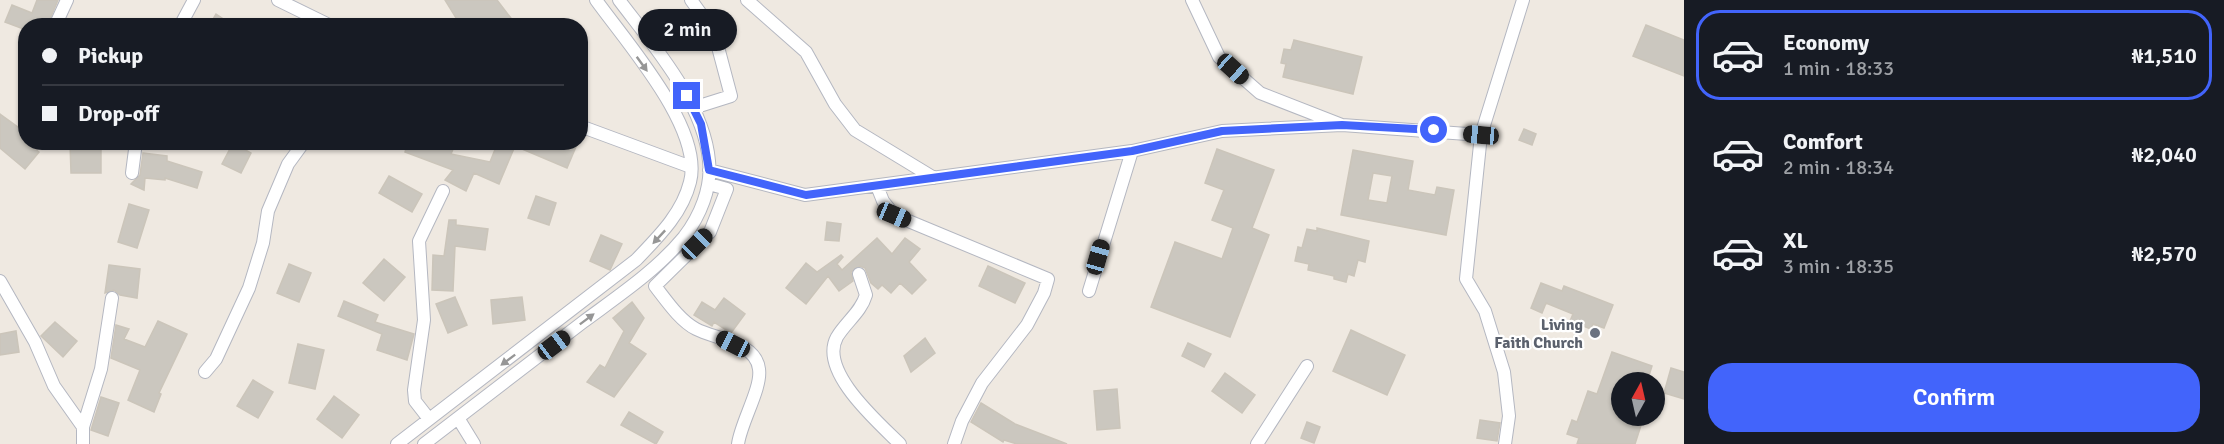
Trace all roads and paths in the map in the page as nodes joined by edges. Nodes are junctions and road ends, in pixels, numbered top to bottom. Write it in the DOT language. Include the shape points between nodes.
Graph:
graph roads {
  1 [pos="67,0"];
  2 [pos="194,0"];
  3 [pos="278,0"];
  4 [pos="596,0"];
  5 [pos="619,0"];
  6 [pos="690,0"];
  7 [pos="747,0"];
  8 [pos="1192,0"];
  9 [pos="1523,0"];
  10 [pos="59,18"];
  11 [pos="184,18"];
  12 [pos="315,18"];
  13 [pos="693,108"];
  14 [pos="1342,125"];
  15 [pos="588,129"];
  16 [pos="1481,135"];
  17 [pos="134,150"];
  18 [pos="298,150"];
  19 [pos="1132,151"];
  20 [pos="691,167"];
  21 [pos="709,170"];
  22 [pos="132,173"];
  23 [pos="934,178"];
  24 [pos="709,184"];
  25 [pos="876,186"];
  26 [pos="443,191"];
  27 [pos="859,274"];
  28 [pos="0,281"];
  29 [pos="1089,291"];
  30 [pos="112,298"];
  31 [pos="1307,366"];
  32 [pos="205,372"];
  33 [pos="458,418"];
  34 [pos="429,419"];
  35 [pos="83,427"];
  36 [pos="1263,442"];
  37 [pos="83,444"];
  38 [pos="397,444"];
  39 [pos="424,444"];
  40 [pos="474,444"];
  41 [pos="738,444"];
  42 [pos="900,444"];
  43 [pos="954,444"];
  44 [pos="1505,444"];
  1 -- 10 [label="street"];
  2 -- 11 [label="street"];
  3 -- 12 [label="street"];
  4 -- 20 [label="street, one-way" via="672,106 690,146"];
  5 -- 13 [label="street"];
  6 -- 13 [label="street" via="714,32 731,96"];
  7 -- 23 [label="street" via="806,52 835,104 855,130"];
  8 -- 14 [label="street" via="1220,57 1260,93"];
  9 -- 16 [label="street"];
  13 -- 21 [label="street" via="701,124"];
  14 -- 16 [label="street"];
  14 -- 19 [label="street" via="1222,131"];
  15 -- 20 [label="street"];
  16 -- 44 [label="street" via="1466,279 1485,311 1504,372 1509,416"];
  17 -- 22 [label="street"];
  18 -- 32 [label="street" via="268,211 249,288 216,359"];
  19 -- 23 [label="street"];
  19 -- 29 [label="street"];
  20 -- 34 [label="street, one-way" via="685,198 668,226 636,260"];
  21 -- 24 [label="street"];
  21 -- 25 [label="street" via="806,195"];
  23 -- 25 [label="street"];
  33 -- 24 [label="street, one-way" via="649,273 684,237"];
  24 -- 41 [label="street" via="727,189 710,232 655,286 695,329 752,353 759,369"];
  25 -- 43 [label="street" via="894,215 1048,279 1027,325 982,383"];
  26 -- 34 [label="street" via="419,241 424,320 414,390 415,401"];
  27 -- 42 [label="street" via="866,295 860,309 836,338 835,364 842,381"];
  28 -- 35 [label="street" via="54,386"];
  30 -- 35 [label="street" via="100,369"];
  31 -- 36 [label="street"];
  33 -- 39 [label="street"];
  33 -- 40 [label="street"];
  34 -- 38 [label="street"];
  35 -- 37 [label="street"];
}
